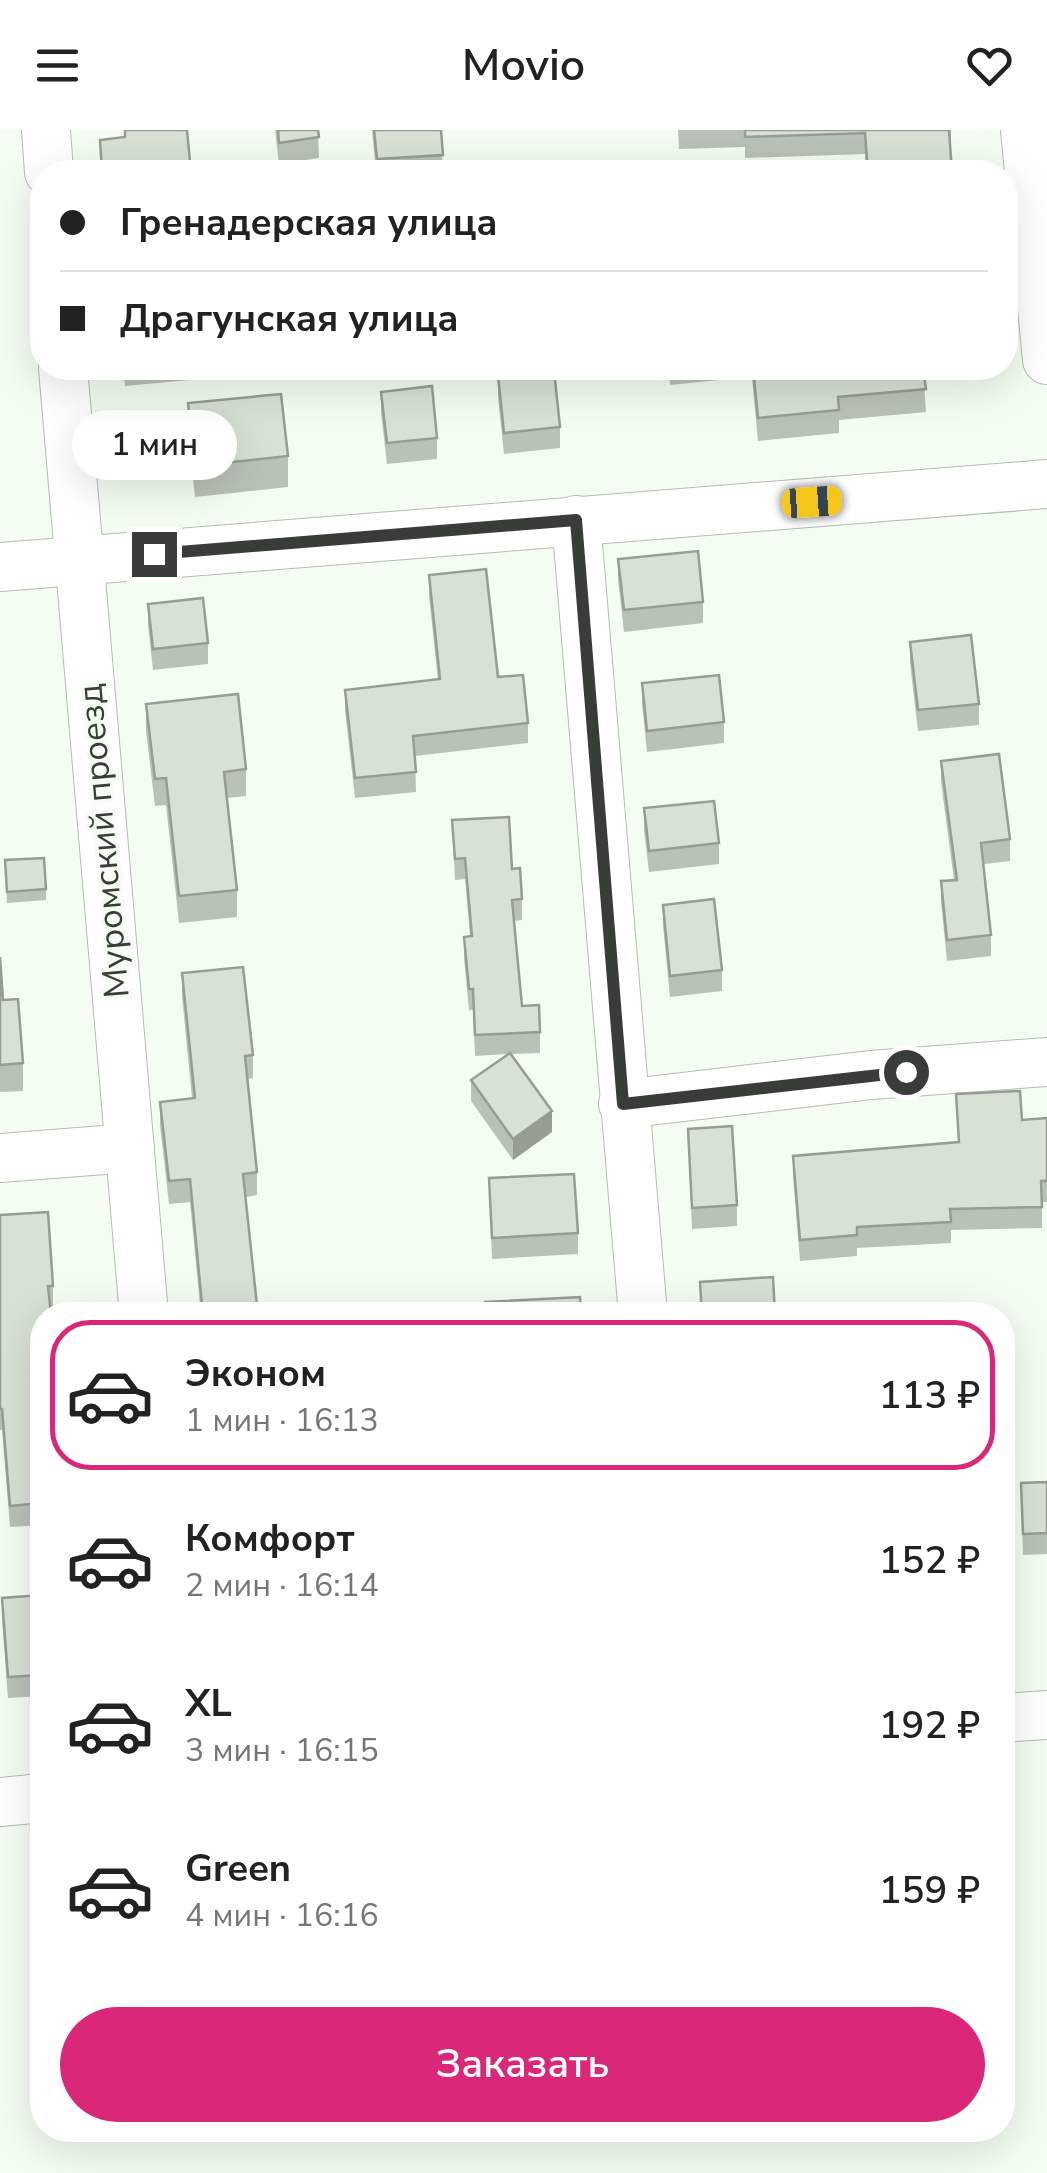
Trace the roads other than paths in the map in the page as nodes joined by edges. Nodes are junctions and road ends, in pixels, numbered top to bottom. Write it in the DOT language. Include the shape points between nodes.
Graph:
graph roads {
  1 [pos="46,130"];
  2 [pos="1025,130"];
  3 [pos="48,160"];
  4 [pos="1047,360"];
  5 [pos="65,380"];
  6 [pos="1047,484"];
  7 [pos="576,520"];
  8 [pos="78,560"];
  9 [pos="0,567"];
  10 [pos="1047,1062"];
  11 [pos="623,1104"];
  12 [pos="130,1148"];
  13 [pos="0,1158"];
  14 [pos="143,1302"];
  15 [pos="642,1302"];
  16 [pos="1047,1715"];
  17 [pos="1015,1717"];
  18 [pos="30,1799"];
  19 [pos="0,1802"];
  1 -- 3 [label="street"];
  2 -- 4 [label="street"];
  5 -- 8 [label="street, Муромский проезд"];
  6 -- 7 [label="street"];
  7 -- 8 [label="street"];
  7 -- 11 [label="street"];
  8 -- 9 [label="street"];
  8 -- 12 [label="street, Муромский проезд"];
  10 -- 11 [label="street"];
  11 -- 15 [label="street"];
  12 -- 13 [label="street"];
  12 -- 14 [label="street, Муромский проезд"];
  16 -- 17 [label="street"];
  18 -- 19 [label="street"];
}
